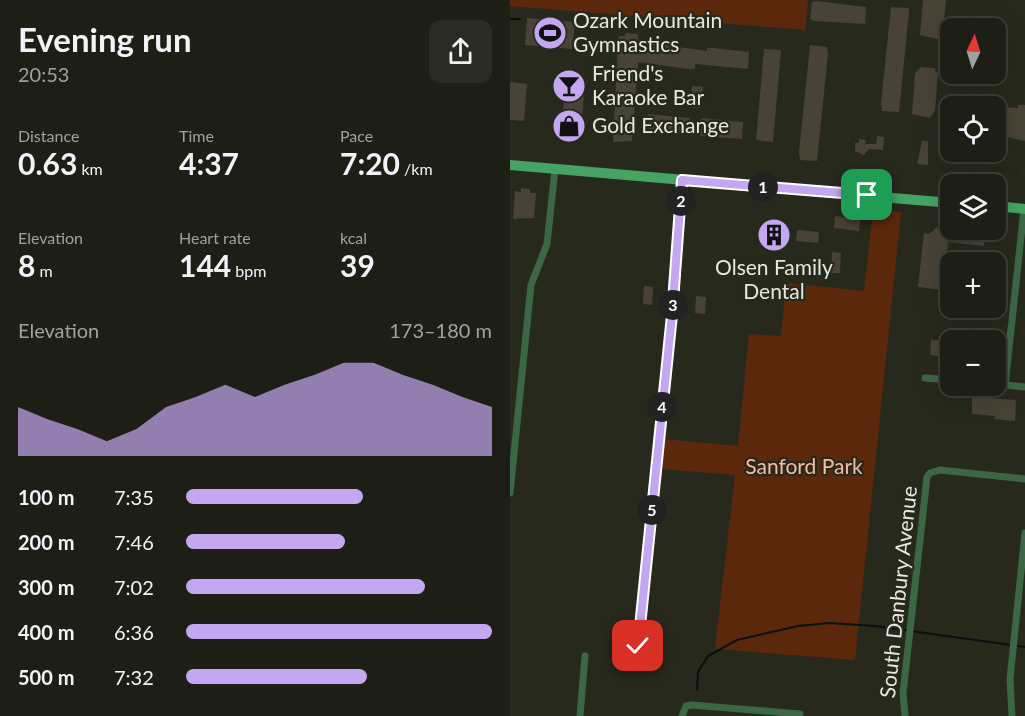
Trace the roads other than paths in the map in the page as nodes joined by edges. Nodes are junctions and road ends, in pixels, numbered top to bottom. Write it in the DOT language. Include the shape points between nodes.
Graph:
graph roads {
  1 [pos="510,165"];
  2 [pos="555,169"];
  3 [pos="682,180"];
  4 [pos="940,201"];
  5 [pos="1006,207"];
  6 [pos="1025,209"];
  7 [pos="1006,376"];
  8 [pos="925,378"];
  9 [pos="940,379"];
  10 [pos="1006,385"];
  11 [pos="1025,387"];
  12 [pos="1025,479"];
  13 [pos="510,493"];
  14 [pos="1025,533"];
  15 [pos="638,646"];
  16 [pos="585,656"];
  17 [pos="800,714"];
  18 [pos="580,716"];
  19 [pos="682,716"];
  20 [pos="905,716"];
  21 [pos="1012,716"];
  1 -- 2 [label="main road"];
  2 -- 3 [label="main road"];
  2 -- 13 [label="street" via="547,244 531,285"];
  3 -- 4 [label="main road"];
  3 -- 15 [label="street"];
  5 -- 6 [label="main road"];
  6 -- 7 [label="street"];
  8 -- 9 [label="street"];
  10 -- 11 [label="street"];
  12 -- 20 [label="street, South Danbury Avenue" via="940,470 930,473 909,639"];
  14 -- 21 [label="street" via="1009,690"];
  16 -- 18 [label="street"];
  17 -- 19 [label="street" via="688,705"];
}
